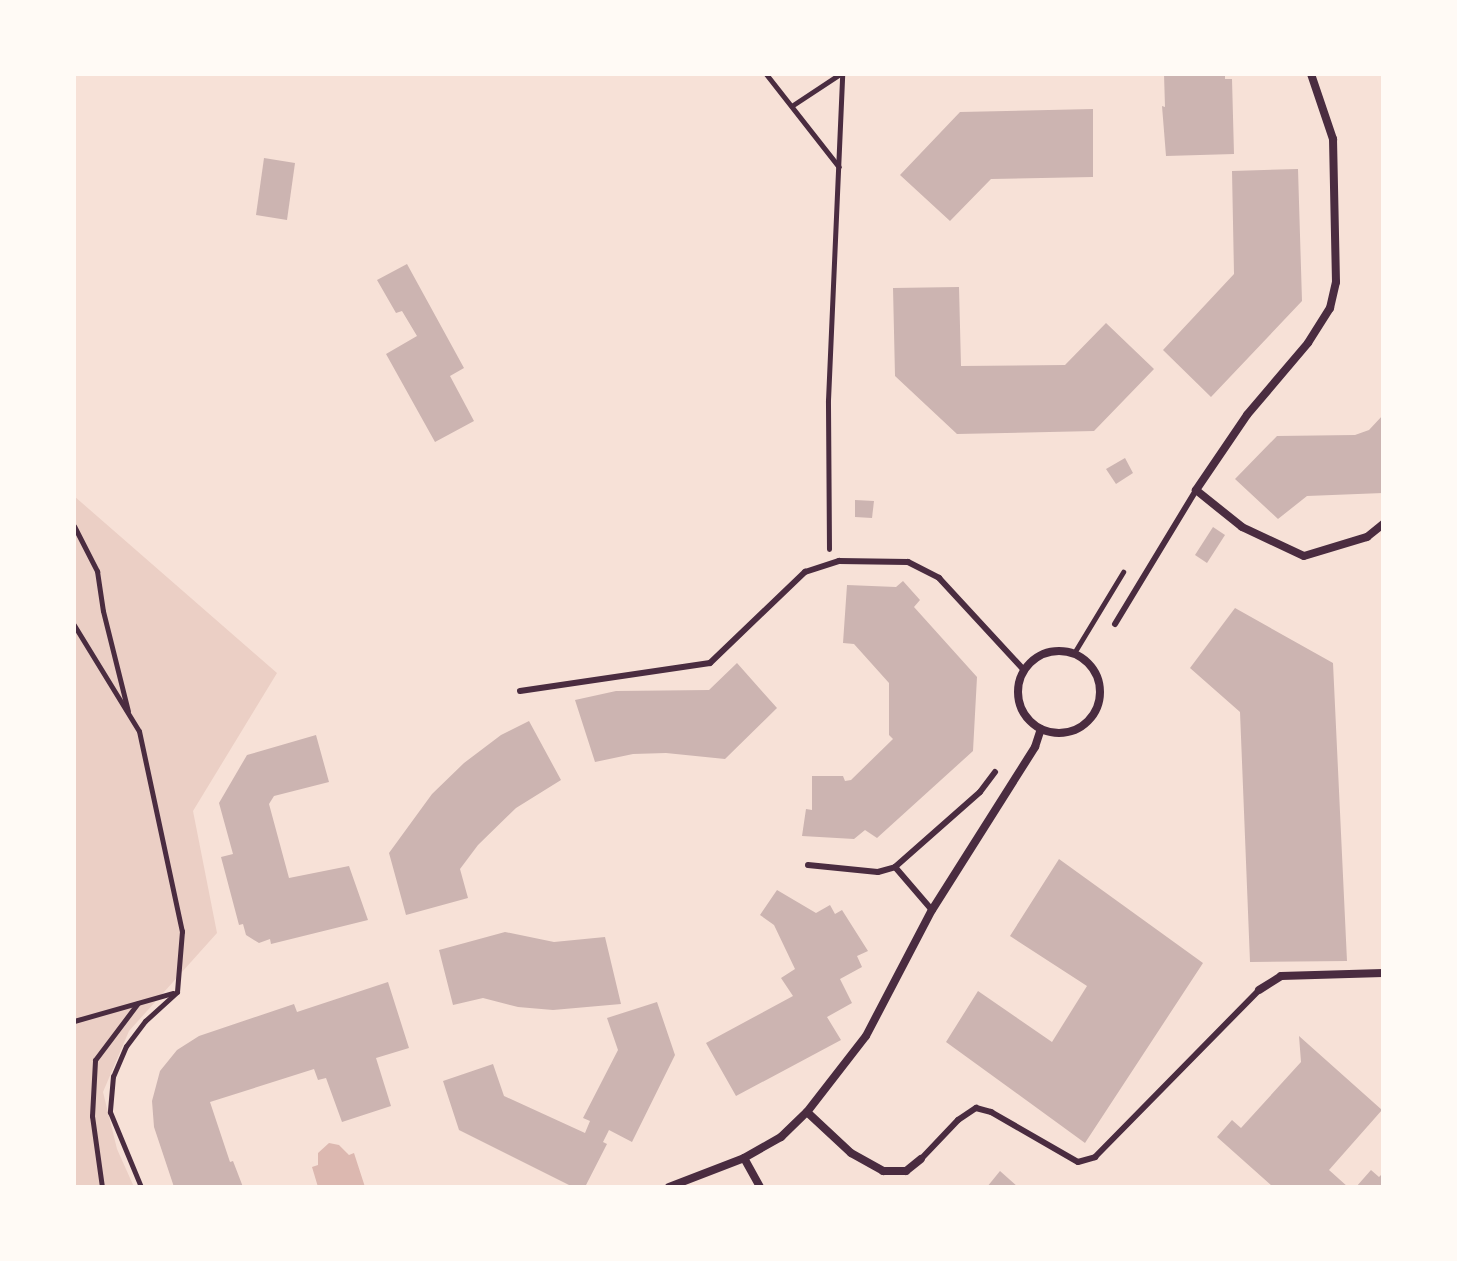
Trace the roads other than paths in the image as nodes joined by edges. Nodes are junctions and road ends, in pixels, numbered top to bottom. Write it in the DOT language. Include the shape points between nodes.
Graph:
graph roads {
  1 [pos="1311,74"];
  2 [pos="1196,490"];
  3 [pos="1383,524"];
  4 [pos="1115,624"];
  5 [pos="1024,670"];
  6 [pos="520,691"];
  7 [pos="1041,729"];
  8 [pos="995,772"];
  9 [pos="808,865"];
  10 [pos="895,867"];
  11 [pos="932,910"];
  12 [pos="1383,973"];
  13 [pos="1259,990"];
  14 [pos="807,1112"];
  15 [pos="744,1158"];
  16 [pos="921,1159"];
  17 [pos="669,1187"];
  18 [pos="760,1187"];
  1 -- 2 [label="street" via="1333,139 1336,282 1330,308"];
  2 -- 3 [label="street" via="1242,527 1304,556 1367,537"];
  2 -- 4 [label="lane"];
  5 -- 6 [label="lane" via="939,578 908,562 829,564 805,572 710,663"];
  5 -- 7 [label="street" via="1020,704"];
  5 -- 7 [label="street" via="1037,657 1055,651 1074,653 1099,681 1100,700 1093,717 1060,734"];
  7 -- 11 [label="street" via="1035,747"];
  8 -- 10 [label="lane" via="980,792"];
  9 -- 10 [label="lane" via="878,872"];
  10 -- 11 [label="lane"];
  11 -- 14 [label="street" via="866,1036"];
  12 -- 13 [label="street" via="1281,976"];
  13 -- 16 [label="lane" via="1095,1157 1078,1162 976,1108"];
  14 -- 15 [label="street" via="781,1137"];
  14 -- 16 [label="street" via="851,1153 883,1171 906,1171"];
  15 -- 17 [label="street"];
  15 -- 18 [label="street"];
}
